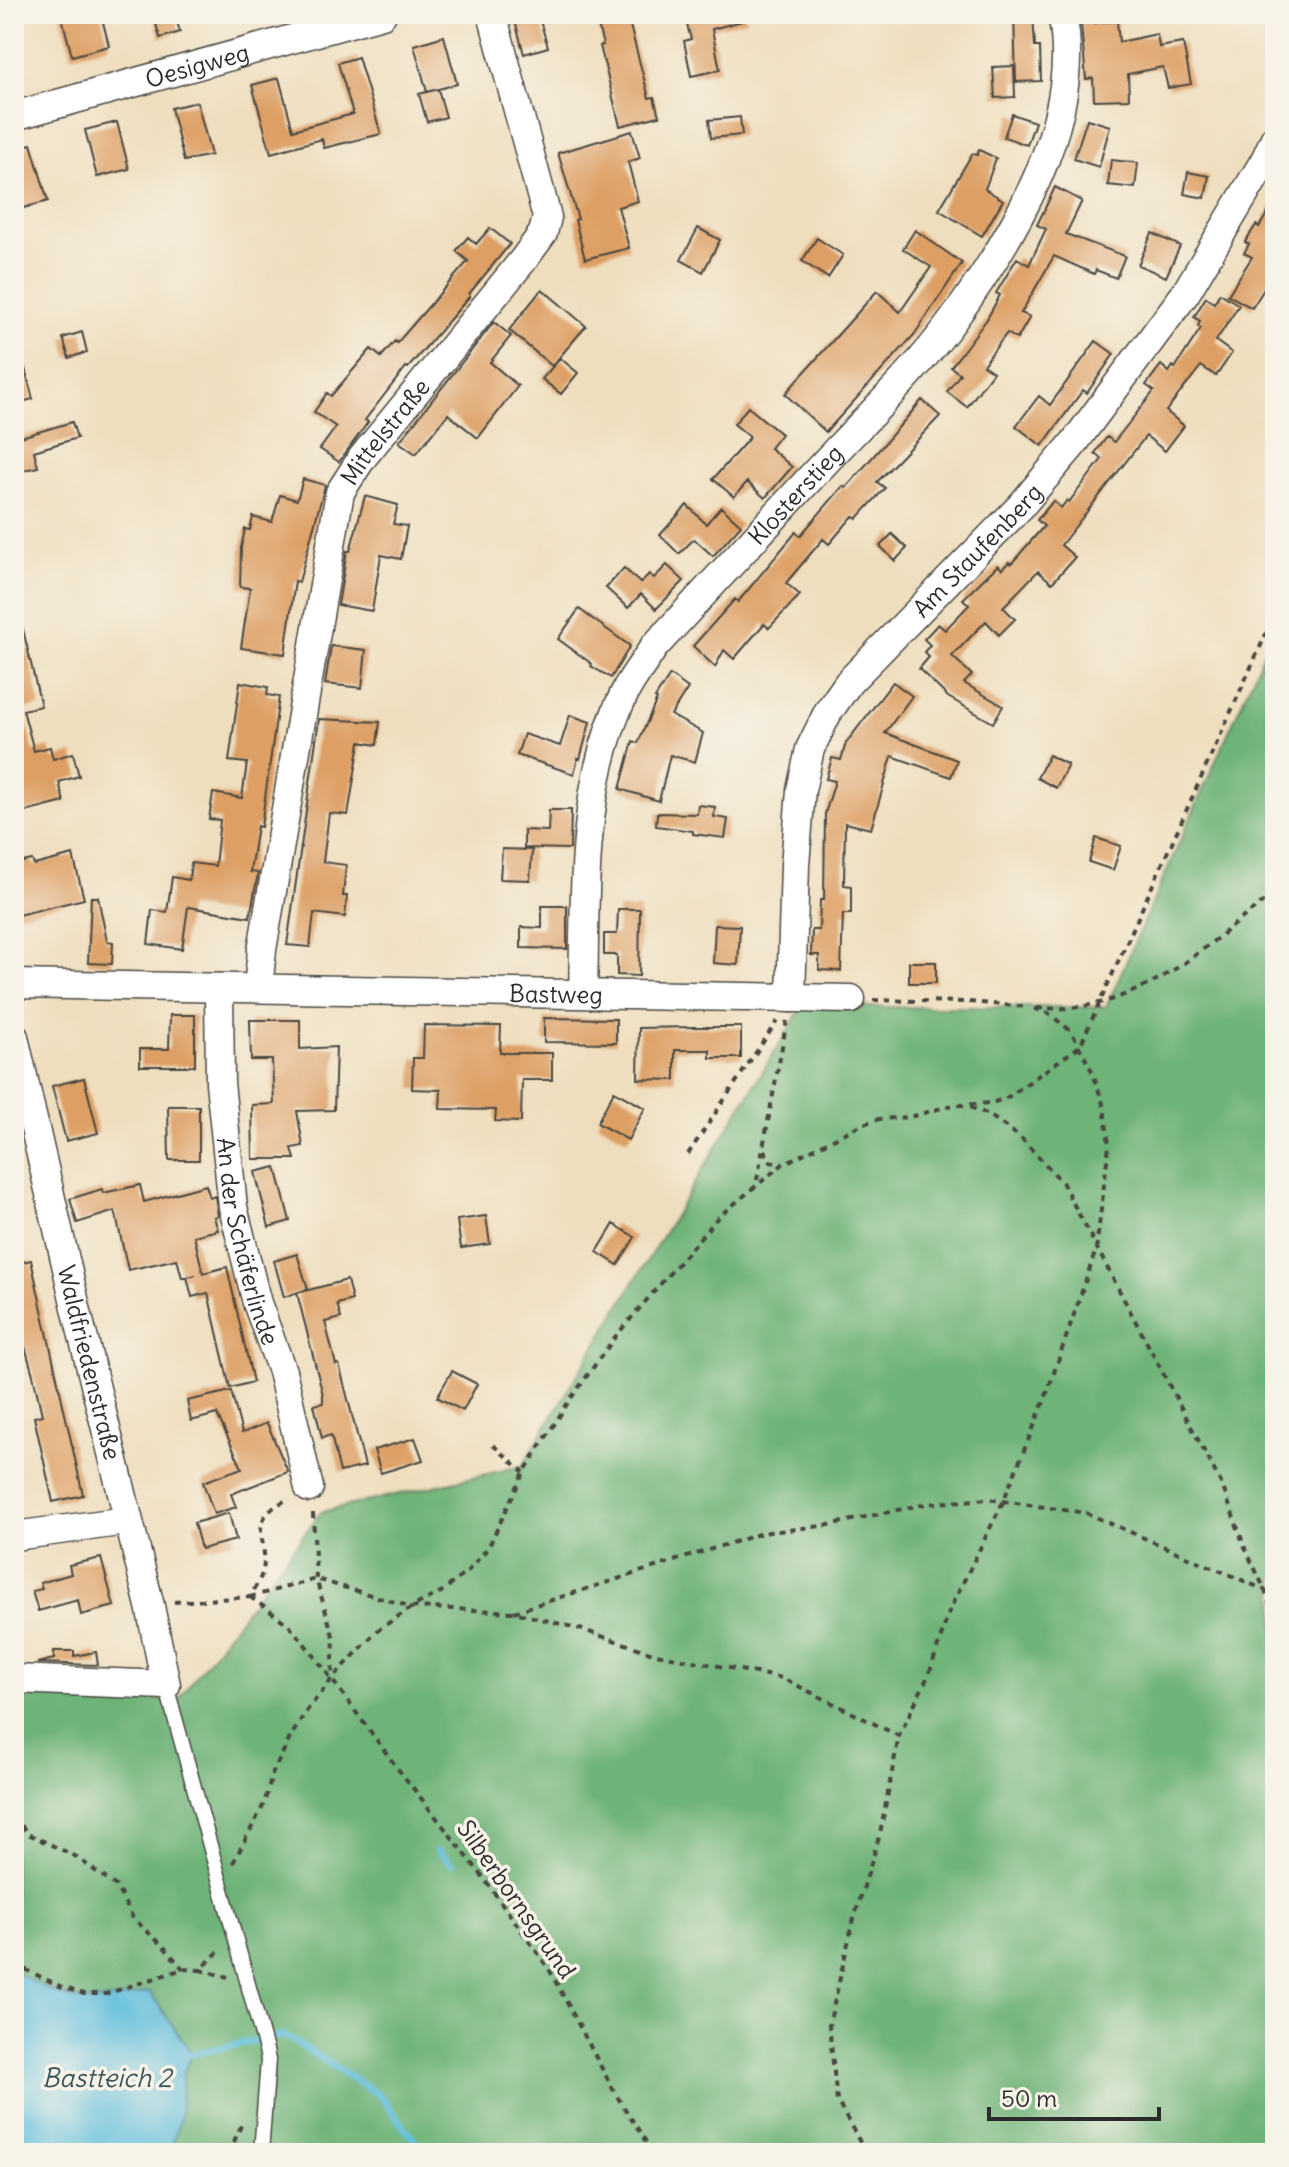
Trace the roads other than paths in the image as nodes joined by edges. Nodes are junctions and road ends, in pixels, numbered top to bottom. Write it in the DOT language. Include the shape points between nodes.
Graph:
graph roads {
  1 [pos="382,14"];
  2 [pos="492,14"];
  3 [pos="1062,14"];
  4 [pos="14,116"];
  5 [pos="1275,138"];
  6 [pos="14,984"];
  7 [pos="219,988"];
  8 [pos="258,988"];
  9 [pos="583,993"];
  10 [pos="791,998"];
  11 [pos="851,999"];
  12 [pos="14,1037"];
  13 [pos="309,1488"];
  14 [pos="127,1521"];
  15 [pos="14,1536"];
  16 [pos="14,1679"];
  17 [pos="166,1685"];
  18 [pos="261,2153"];
  1 -- 4 [label="street, Oesigweg"];
  2 -- 8 [label="street, Mittelstraße" via="547,217 543,233 524,259 340,492"];
  3 -- 9 [label="street, Klosterstieg" via="1066,59 1053,141 991,262 952,321 654,647 628,686 611,724 591,804"];
  5 -- 10 [label="street, Am Staufenberg" via="1185,294 1074,443 1020,507 849,682 828,712 810,749 801,790"];
  6 -- 7 [label="street, Bastweg"];
  7 -- 8 [label="street, Bastweg"];
  7 -- 13 [label="street, An der Schäferlinde" via="220,1083 233,1207 257,1303 282,1371"];
  8 -- 9 [label="street, Bastweg"];
  9 -- 10 [label="street, Bastweg"];
  10 -- 11 [label="street, Bastweg"];
  12 -- 14 [label="street, Waldfriedenstraße"];
  14 -- 15 [label="street"];
  14 -- 17 [label="street, Waldfriedenstraße"];
  16 -- 17 [label="street"];
  17 -- 18 [label="lane" via="267,2055"];
}
